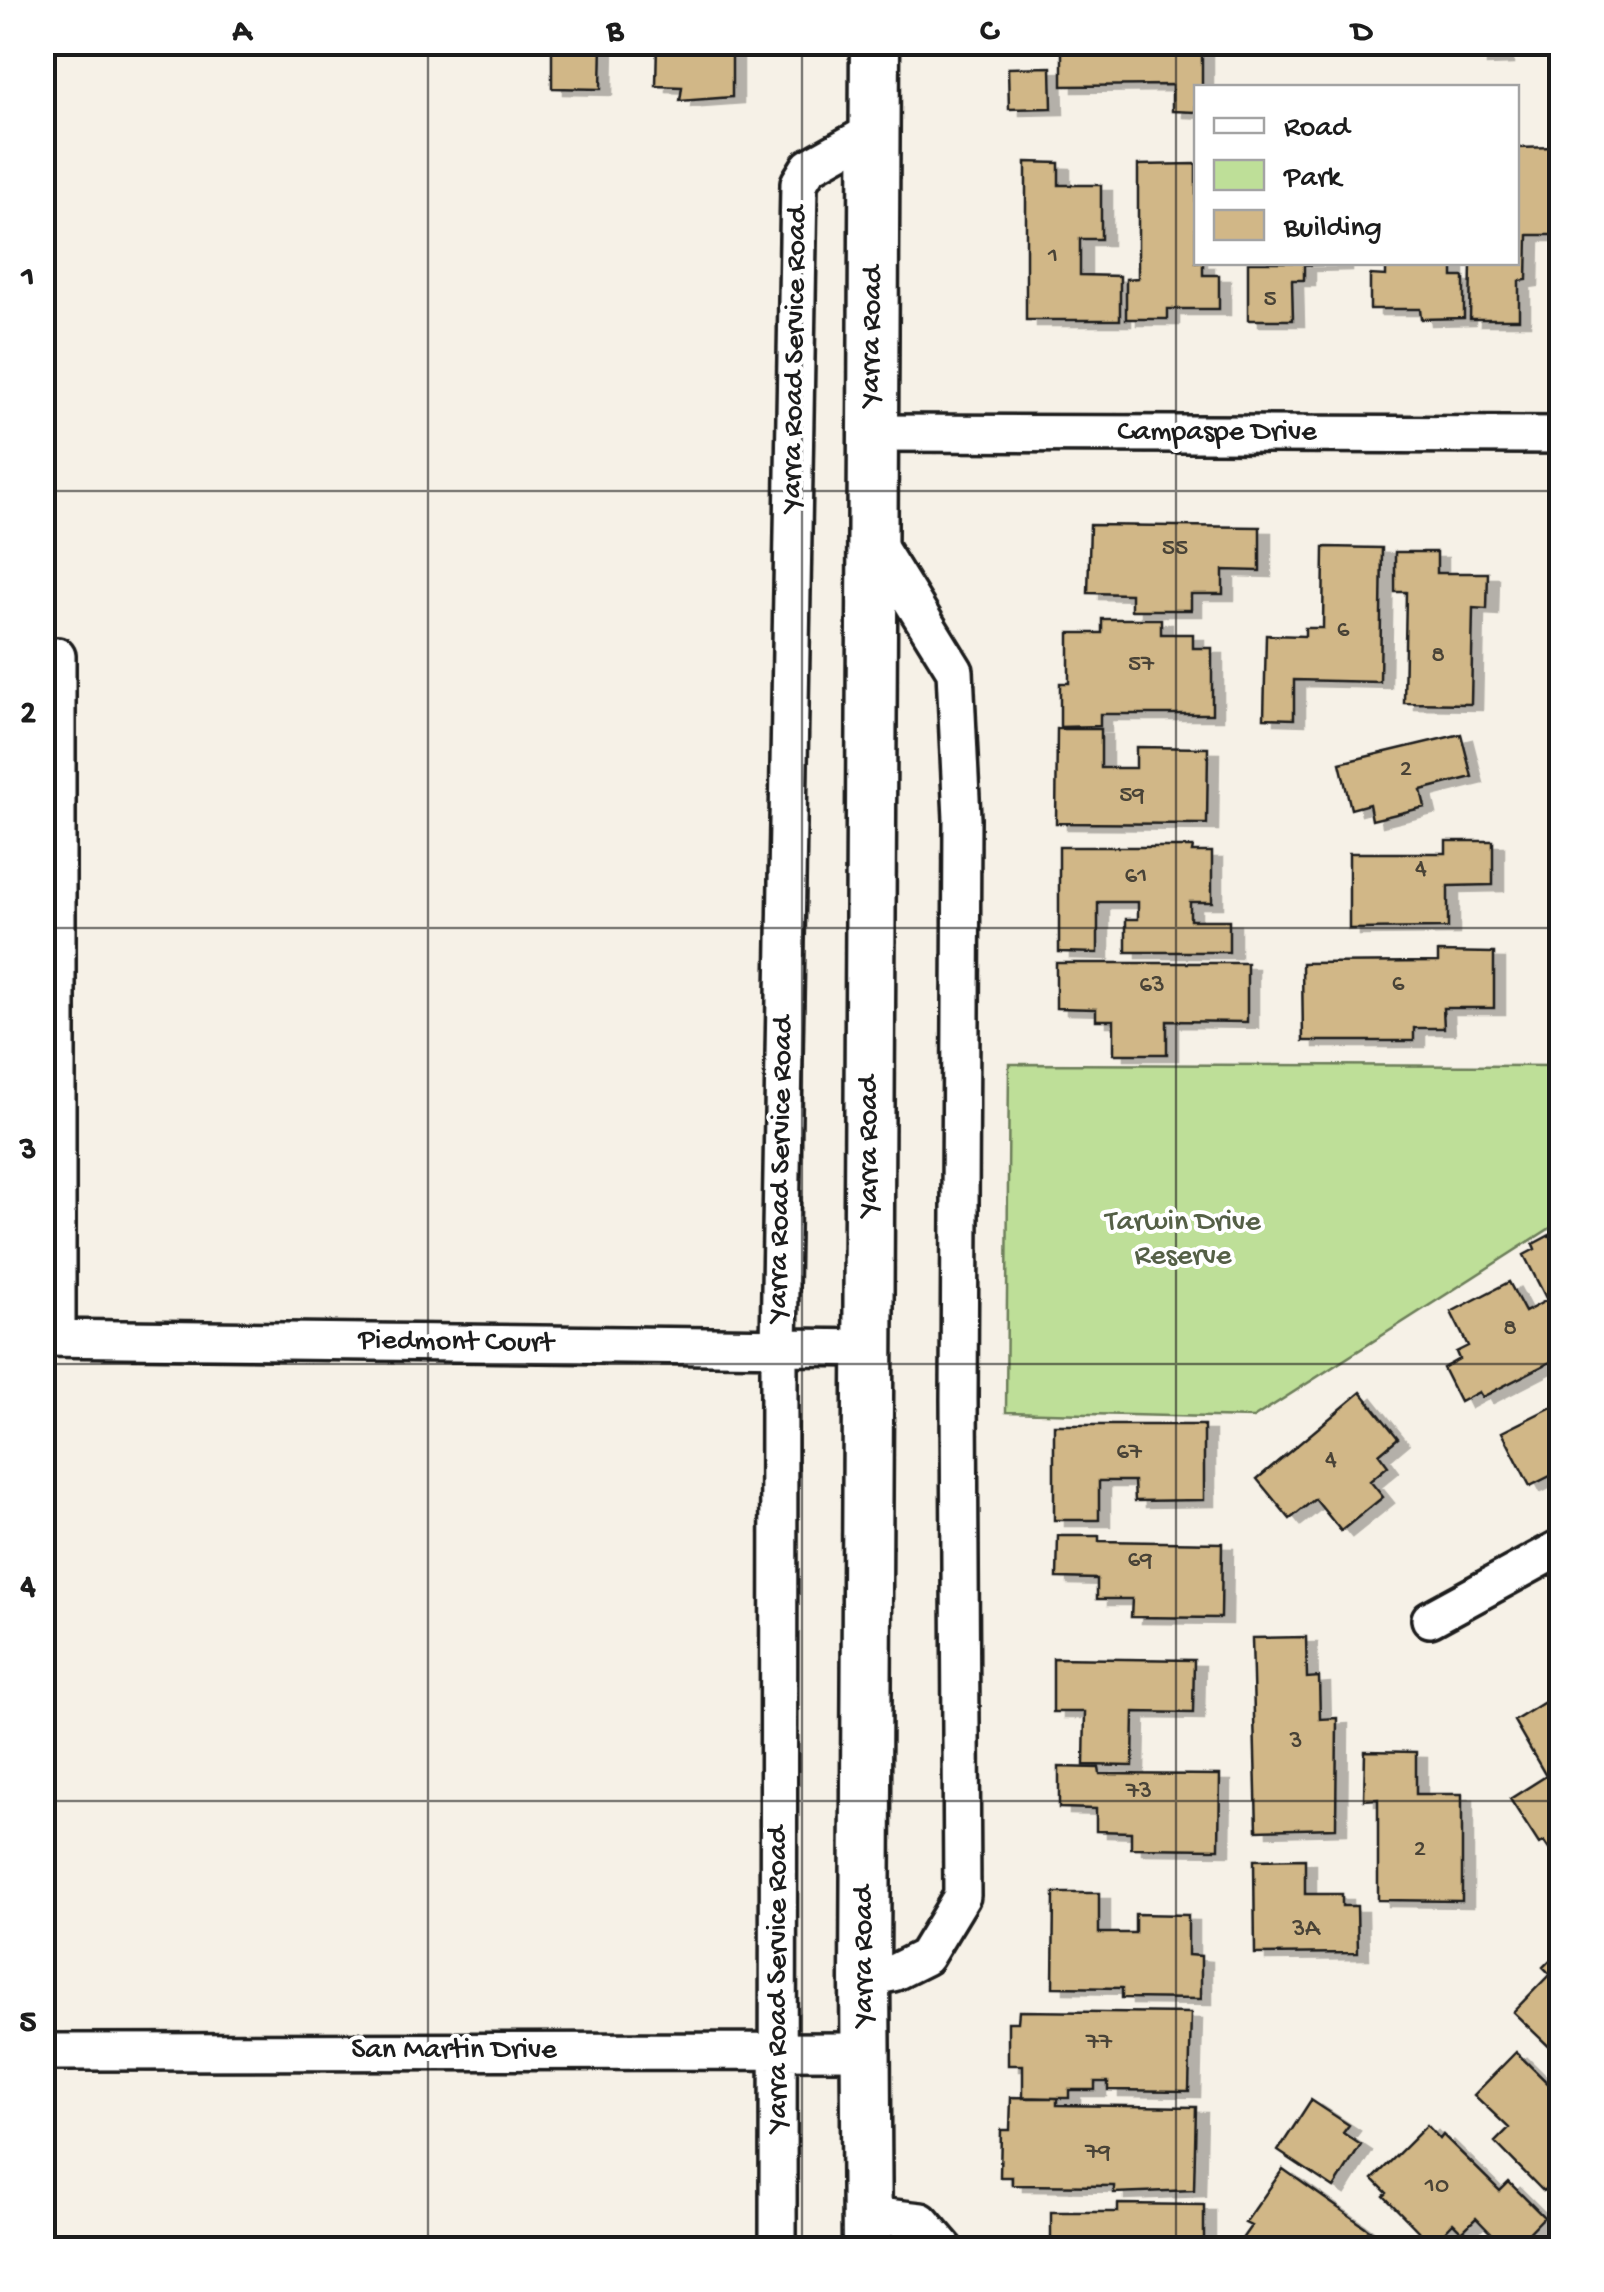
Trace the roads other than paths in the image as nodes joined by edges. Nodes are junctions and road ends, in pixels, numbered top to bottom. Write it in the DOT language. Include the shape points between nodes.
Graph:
graph roads {
  1 [pos="875,42"];
  2 [pos="875,130"];
  3 [pos="872,433"];
  4 [pos="1562,435"];
  5 [pos="873,538"];
  6 [pos="42,656"];
  7 [pos="50,1338"];
  8 [pos="780,1347"];
  9 [pos="870,1348"];
  10 [pos="1562,1548"];
  11 [pos="1430,1619"];
  12 [pos="865,1979"];
  13 [pos="780,2050"];
  14 [pos="865,2051"];
  15 [pos="42,2052"];
  16 [pos="868,2232"];
  17 [pos="778,2250"];
  18 [pos="946,2250"];
  1 -- 2 [label="main road, Yarra Road"];
  2 -- 3 [label="main road, Yarra Road"];
  2 -- 8 [label="street, Yarra Road Service Road" via="809,167 799,183"];
  3 -- 4 [label="street, Campaspe Drive"];
  3 -- 5 [label="main road, Yarra Road"];
  5 -- 9 [label="main road, Yarra Road"];
  5 -- 12 [label="street" via="956,672 962,819 962,1896 925,1957"];
  6 -- 7 [label="street" via="56,656"];
  7 -- 8 [label="street, Piedmont Court"];
  8 -- 9 [label="street, Piedmont Court"];
  8 -- 13 [label="street, Yarra Road Service Road"];
  9 -- 12 [label="main road, Yarra Road"];
  10 -- 11 [label="street"];
  12 -- 14 [label="main road, Yarra Road"];
  13 -- 14 [label="street, San Martin Drive"];
  13 -- 15 [label="street, San Martin Drive"];
  13 -- 17 [label="street, Yarra Road Service Road"];
  14 -- 16 [label="main road, Yarra Road"];
  16 -- 18 [label="street" via="921,2221"];
}
